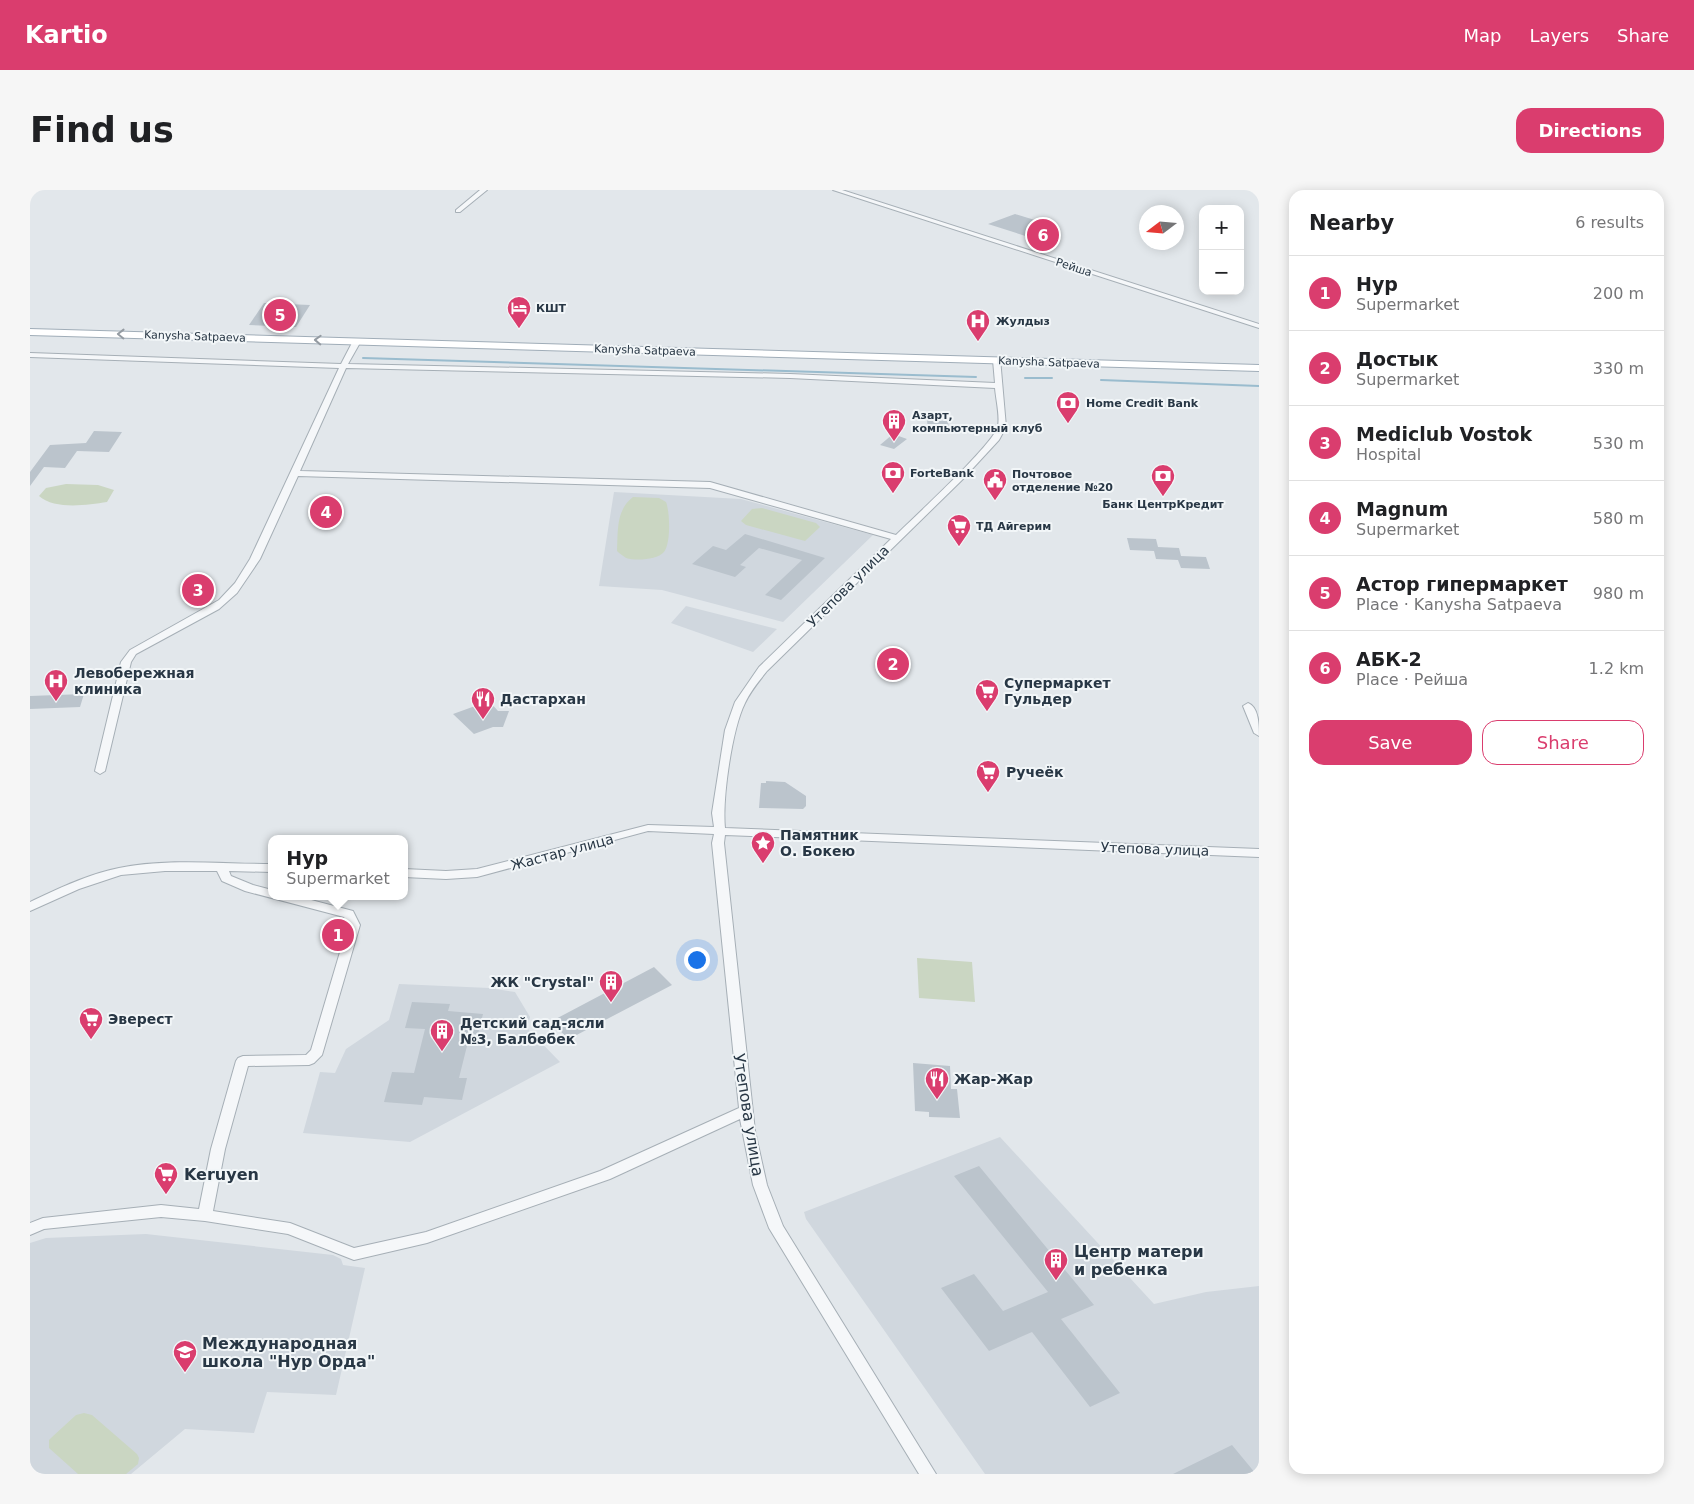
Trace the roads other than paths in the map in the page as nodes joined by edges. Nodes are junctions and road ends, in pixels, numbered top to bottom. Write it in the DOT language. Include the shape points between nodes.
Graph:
graph roads {
  1 [pos="484,190"];
  2 [pos="836,190"];
  3 [pos="458,211"];
  4 [pos="1257,325"];
  5 [pos="30,332"];
  6 [pos="30,341"];
  7 [pos="761,344"];
  8 [pos="354,346"];
  9 [pos="786,354"];
  10 [pos="30,355"];
  11 [pos="997,364"];
  12 [pos="344,366"];
  13 [pos="1259,368"];
  14 [pos="1259,375"];
  15 [pos="999,386"];
  16 [pos="293,473"];
  17 [pos="897,538"];
  18 [pos="1248,706"];
  19 [pos="1259,733"];
  20 [pos="100,771"];
  21 [pos="720,830"];
  22 [pos="1259,853"];
  23 [pos="221,866"];
  24 [pos="268,868"];
  25 [pos="408,873"];
  26 [pos="268,893"];
  27 [pos="295,900"];
  28 [pos="30,907"];
  29 [pos="747,1110"];
  30 [pos="205,1214"];
  31 [pos="30,1229"];
  32 [pos="928,1474"];
  1 -- 3 [label="street"];
  2 -- 4 [label="street, Рейша"];
  8 -- 5 [label="main road, Kanysha Satpaeva, one-way"];
  6 -- 8 [label="main road, Kanysha Satpaeva"];
  7 -- 9 [label="main road"];
  8 -- 9 [label="main road, Kanysha Satpaeva"];
  8 -- 11 [label="main road, Kanysha Satpaeva"];
  8 -- 12 [label="street"];
  9 -- 11 [label="main road, Kanysha Satpaeva"];
  10 -- 12 [label="street"];
  11 -- 13 [label="main road, Kanysha Satpaeva"];
  11 -- 14 [label="main road, Kanysha Satpaeva"];
  11 -- 15 [label="street, Утепова улица"];
  12 -- 15 [label="street" via="780,376"];
  12 -- 16 [label="street"];
  15 -- 17 [label="street, Утепова улица" via="1002,427 996,438"];
  16 -- 17 [label="street" via="710,485"];
  16 -- 20 [label="street" via="255,559 229,599 133,652 126,662"];
  17 -- 21 [label="street, Утепова улица" via="766,666 740,702 728,741 718,812"];
  18 -- 19 [label="street"];
  21 -- 22 [label="street, Утепова улица"];
  21 -- 25 [label="street, Жастар улица" via="648,828 478,873"];
  21 -- 29 [label="street, Утепова улица" via="718,843"];
  23 -- 24 [label="street"];
  23 -- 26 [label="street" via="226,878"];
  23 -- 28 [label="street" via="120,871 75,886"];
  27 -- 30 [label="street" via="349,914 354,925 317,1052 309,1060 244,1061 218,1149"];
  29 -- 30 [label="street" via="605,1175 428,1237 354,1254 290,1230"];
  29 -- 32 [label="street, Утепова улица" via="748,1131 760,1185 776,1228"];
  30 -- 31 [label="street" via="161,1211 43,1224"];
}
